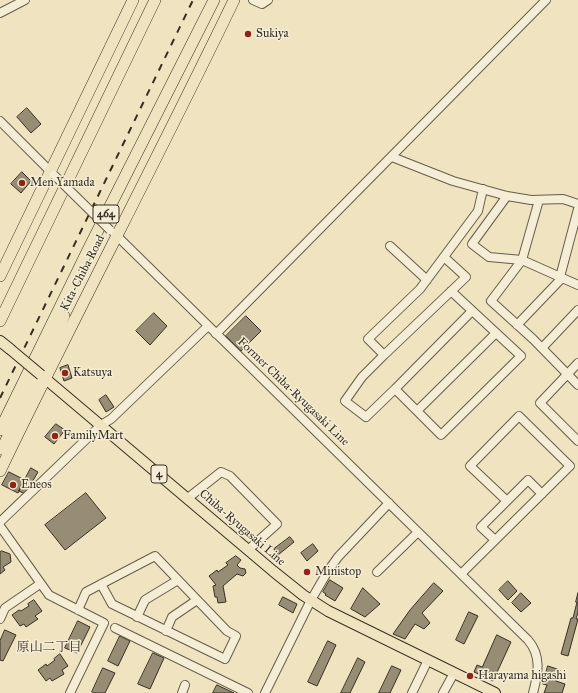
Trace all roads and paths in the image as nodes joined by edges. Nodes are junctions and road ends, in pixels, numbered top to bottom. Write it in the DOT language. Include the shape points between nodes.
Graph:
graph roads {
  1 [pos="133,0"];
  2 [pos="155,0"];
  3 [pos="214,0"];
  4 [pos="234,0"];
  5 [pos="253,0"];
  6 [pos="268,0"];
  7 [pos="546,0"];
  8 [pos="20,1"];
  9 [pos="0,13"];
  10 [pos="0,121"];
  11 [pos="392,157"];
  12 [pos="52,173"];
  13 [pos="483,190"];
  14 [pos="506,196"];
  15 [pos="539,200"];
  16 [pos="578,204"];
  17 [pos="578,209"];
  18 [pos="113,233"];
  19 [pos="42,235"];
  20 [pos="390,246"];
  21 [pos="88,250"];
  22 [pos="444,257"];
  23 [pos="522,260"];
  24 [pos="0,276"];
  25 [pos="561,277"];
  26 [pos="427,280"];
  27 [pos="578,285"];
  28 [pos="451,291"];
  29 [pos="0,309"];
  30 [pos="578,310"];
  31 [pos="472,311"];
  32 [pos="0,321"];
  33 [pos="517,325"];
  34 [pos="208,326"];
  35 [pos="496,333"];
  36 [pos="216,334"];
  37 [pos="0,341"];
  38 [pos="542,348"];
  39 [pos="384,355"];
  40 [pos="578,363"];
  41 [pos="567,374"];
  42 [pos="43,377"];
  43 [pos="578,385"];
  44 [pos="395,389"];
  45 [pos="418,411"];
  46 [pos="101,425"];
  47 [pos="0,430"];
  48 [pos="578,442"];
  49 [pos="0,454"];
  50 [pos="0,471"];
  51 [pos="542,494"];
  52 [pos="188,498"];
  53 [pos="507,501"];
  54 [pos="389,503"];
  55 [pos="0,522"];
  56 [pos="0,526"];
  57 [pos="418,532"];
  58 [pos="3,537"];
  59 [pos="495,540"];
  60 [pos="248,550"];
  61 [pos="377,572"];
  62 [pos="461,574"];
  63 [pos="178,580"];
  64 [pos="40,584"];
  65 [pos="101,584"];
  66 [pos="197,600"];
  67 [pos="311,600"];
  68 [pos="78,610"];
  69 [pos="137,617"];
  70 [pos="0,619"];
  71 [pos="115,628"];
  72 [pos="166,631"];
  73 [pos="428,660"];
  74 [pos="454,673"];
  75 [pos="185,685"];
  76 [pos="70,693"];
  77 [pos="182,693"];
  78 [pos="248,693"];
  79 [pos="265,693"];
  80 [pos="412,693"];
  81 [pos="443,693"];
  82 [pos="495,693"];
  83 [pos="533,693"];
  1 -- 12 [label="highway"];
  2 -- 19 [label="highway"];
  3 -- 21 [label="highway, Kita-Chiba Road / 464"];
  4 -- 18 [label="highway, Kita-Chiba Road / 464" via="168,136"];
  5 -- 6 [label="street" via="262,4"];
  7 -- 11 [label="street"];
  8 -- 9 [label="street"];
  10 -- 12 [label="street, Former Chiba-Ryugasaki Line"];
  11 -- 13 [label="street"];
  11 -- 36 [label="street"];
  12 -- 18 [label="street, Former Chiba-Ryugasaki Line, bridge"];
  12 -- 24 [label="highway"];
  13 -- 14 [label="street"];
  13 -- 22 [label="street" via="478,211"];
  14 -- 15 [label="street"];
  14 -- 23 [label="street" via="472,244 489,257"];
  15 -- 16 [label="street" via="563,199"];
  15 -- 23 [label="street"];
  17 -- 25 [label="street"];
  18 -- 34 [label="street, Former Chiba-Ryugasaki Line"];
  18 -- 42 [label="highway, Kita-Chiba Road / 464"];
  19 -- 29 [label="highway"];
  19 -- 32 [label="highway"];
  20 -- 26 [label="street"];
  21 -- 47 [label="highway, Kita-Chiba Road / 464"];
  21 -- 49 [label="highway" via="82,274"];
  22 -- 26 [label="street"];
  22 -- 28 [label="street" via="466,277"];
  23 -- 25 [label="street"];
  23 -- 33 [label="street" via="491,301"];
  25 -- 27 [label="street"];
  25 -- 33 [label="street"];
  26 -- 39 [label="street" via="368,339"];
  28 -- 31 [label="street"];
  28 -- 39 [label="street"];
  30 -- 38 [label="street"];
  31 -- 35 [label="street"];
  31 -- 44 [label="street"];
  33 -- 38 [label="street"];
  34 -- 36 [label="street, Former Chiba-Ryugasaki Line"];
  34 -- 46 [label="street" via="111,419"];
  35 -- 45 [label="street"];
  35 -- 45 [label="street" via="521,356 441,434"];
  36 -- 54 [label="street, Former Chiba-Ryugasaki Line"];
  37 -- 42 [label="main road, Chiba-Ryugasaki Line / 4, bridge"];
  38 -- 41 [label="street"];
  39 -- 44 [label="street" via="362,377 345,401 366,417"];
  40 -- 41 [label="street"];
  41 -- 43 [label="street"];
  41 -- 48 [label="street" via="540,403"];
  42 -- 46 [label="main road, Chiba-Ryugasaki Line / 4"];
  42 -- 50 [label="highway, Kita-Chiba Road / 464"];
  44 -- 45 [label="street"];
  46 -- 52 [label="main road, Chiba-Ryugasaki Line / 4"];
  46 -- 55 [label="street"];
  51 -- 53 [label="street" via="528,480"];
  51 -- 53 [label="street" via="570,466 519,416 470,466"];
  51 -- 59 [label="street"];
  52 -- 60 [label="main road, Chiba-Ryugasaki Line / 4"];
  52 -- 60 [label="street" via="221,472 230,476 277,524"];
  53 -- 59 [label="street" via="481,527"];
  54 -- 57 [label="street, Former Chiba-Ryugasaki Line"];
  54 -- 67 [label="street" via="338,557"];
  56 -- 58 [label="street"];
  57 -- 61 [label="street"];
  57 -- 62 [label="street, Former Chiba-Ryugasaki Line"];
  58 -- 64 [label="street"];
  59 -- 62 [label="street"];
  60 -- 67 [label="main road, Chiba-Ryugasaki Line / 4"];
  62 -- 83 [label="street, Former Chiba-Ryugasaki Line" via="534,648 539,668"];
  63 -- 65 [label="street" via="155,556"];
  63 -- 66 [label="street"];
  63 -- 69 [label="street" via="145,600"];
  64 -- 68 [label="street" via="49,595"];
  64 -- 70 [label="street" via="5,608"];
  65 -- 68 [label="street" via="86,592"];
  65 -- 69 [label="street" via="112,604"];
  66 -- 72 [label="street" via="172,617"];
  66 -- 72 [label="street" via="227,631 236,636 225,659"];
  67 -- 73 [label="main road, Chiba-Ryugasaki Line / 4"];
  67 -- 79 [label="street"];
  68 -- 76 [label="street" via="104,622"];
  69 -- 72 [label="street"];
  71 -- 78 [label="street"];
  73 -- 74 [label="main road, Chiba-Ryugasaki Line / 4"];
  73 -- 80 [label="street"];
  74 -- 81 [label="street"];
  74 -- 82 [label="main road, Chiba-Ryugasaki Line / 4"];
  75 -- 77 [label="street"];
}
